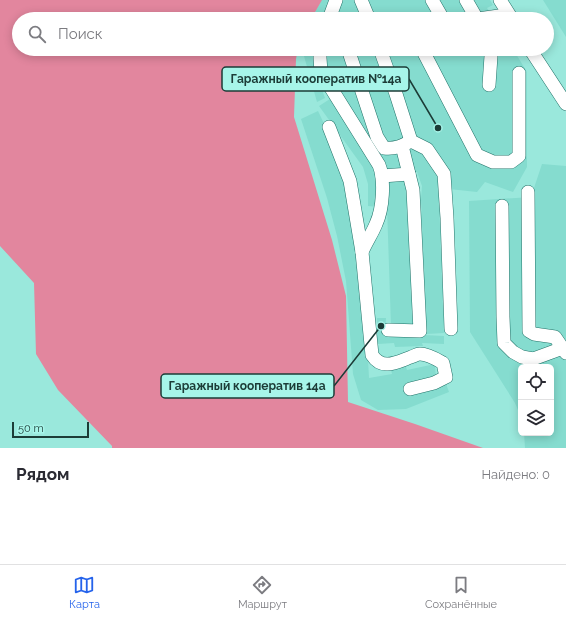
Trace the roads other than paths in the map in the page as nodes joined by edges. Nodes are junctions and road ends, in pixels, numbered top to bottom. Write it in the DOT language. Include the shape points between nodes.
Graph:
graph roads {
  1 [pos="361,0"];
  2 [pos="432,0"];
  3 [pos="466,0"];
  4 [pos="500,0"];
  5 [pos="366,12"];
  6 [pos="439,12"];
  7 [pos="474,12"];
  8 [pos="508,12"];
  9 [pos="320,56"];
  10 [pos="350,56"];
  11 [pos="382,56"];
  12 [pos="426,56"];
  13 [pos="491,56"];
  14 [pos="535,56"];
  15 [pos="519,73"];
  16 [pos="489,85"];
  17 [pos="566,104"];
  18 [pos="329,127"];
  19 [pos="407,143"];
  20 [pos="409,174"];
  21 [pos="382,176"];
  22 [pos="528,192"];
  23 [pos="502,206"];
  24 [pos="362,252"];
  25 [pos="451,329"];
  26 [pos="388,330"];
  27 [pos="564,351"];
  28 [pos="410,389"];
  1 -- 5 [label="street"];
  2 -- 6 [label="street"];
  3 -- 7 [label="street"];
  4 -- 8 [label="street"];
  9 -- 21 [label="street" via="322,72 379,165"];
  10 -- 19 [label="street" via="377,137 384,148 391,149"];
  11 -- 19 [label="street" via="396,94"];
  12 -- 15 [label="street" via="478,155 493,162 511,162 519,156"];
  13 -- 16 [label="street"];
  14 -- 17 [label="street"];
  18 -- 24 [label="street" via="350,181"];
  19 -- 20 [label="street"];
  19 -- 25 [label="street" via="427,149 444,174"];
  20 -- 21 [label="street"];
  20 -- 26 [label="street" via="413,190 420,331"];
  21 -- 24 [label="street" via="382,196 377,222"];
  22 -- 27 [label="street" via="529,331 555,337"];
  23 -- 27 [label="street" via="504,343 517,355 533,359"];
  24 -- 28 [label="street" via="370,344 375,360 386,364 395,363 419,354 443,363 446,377"];
}
